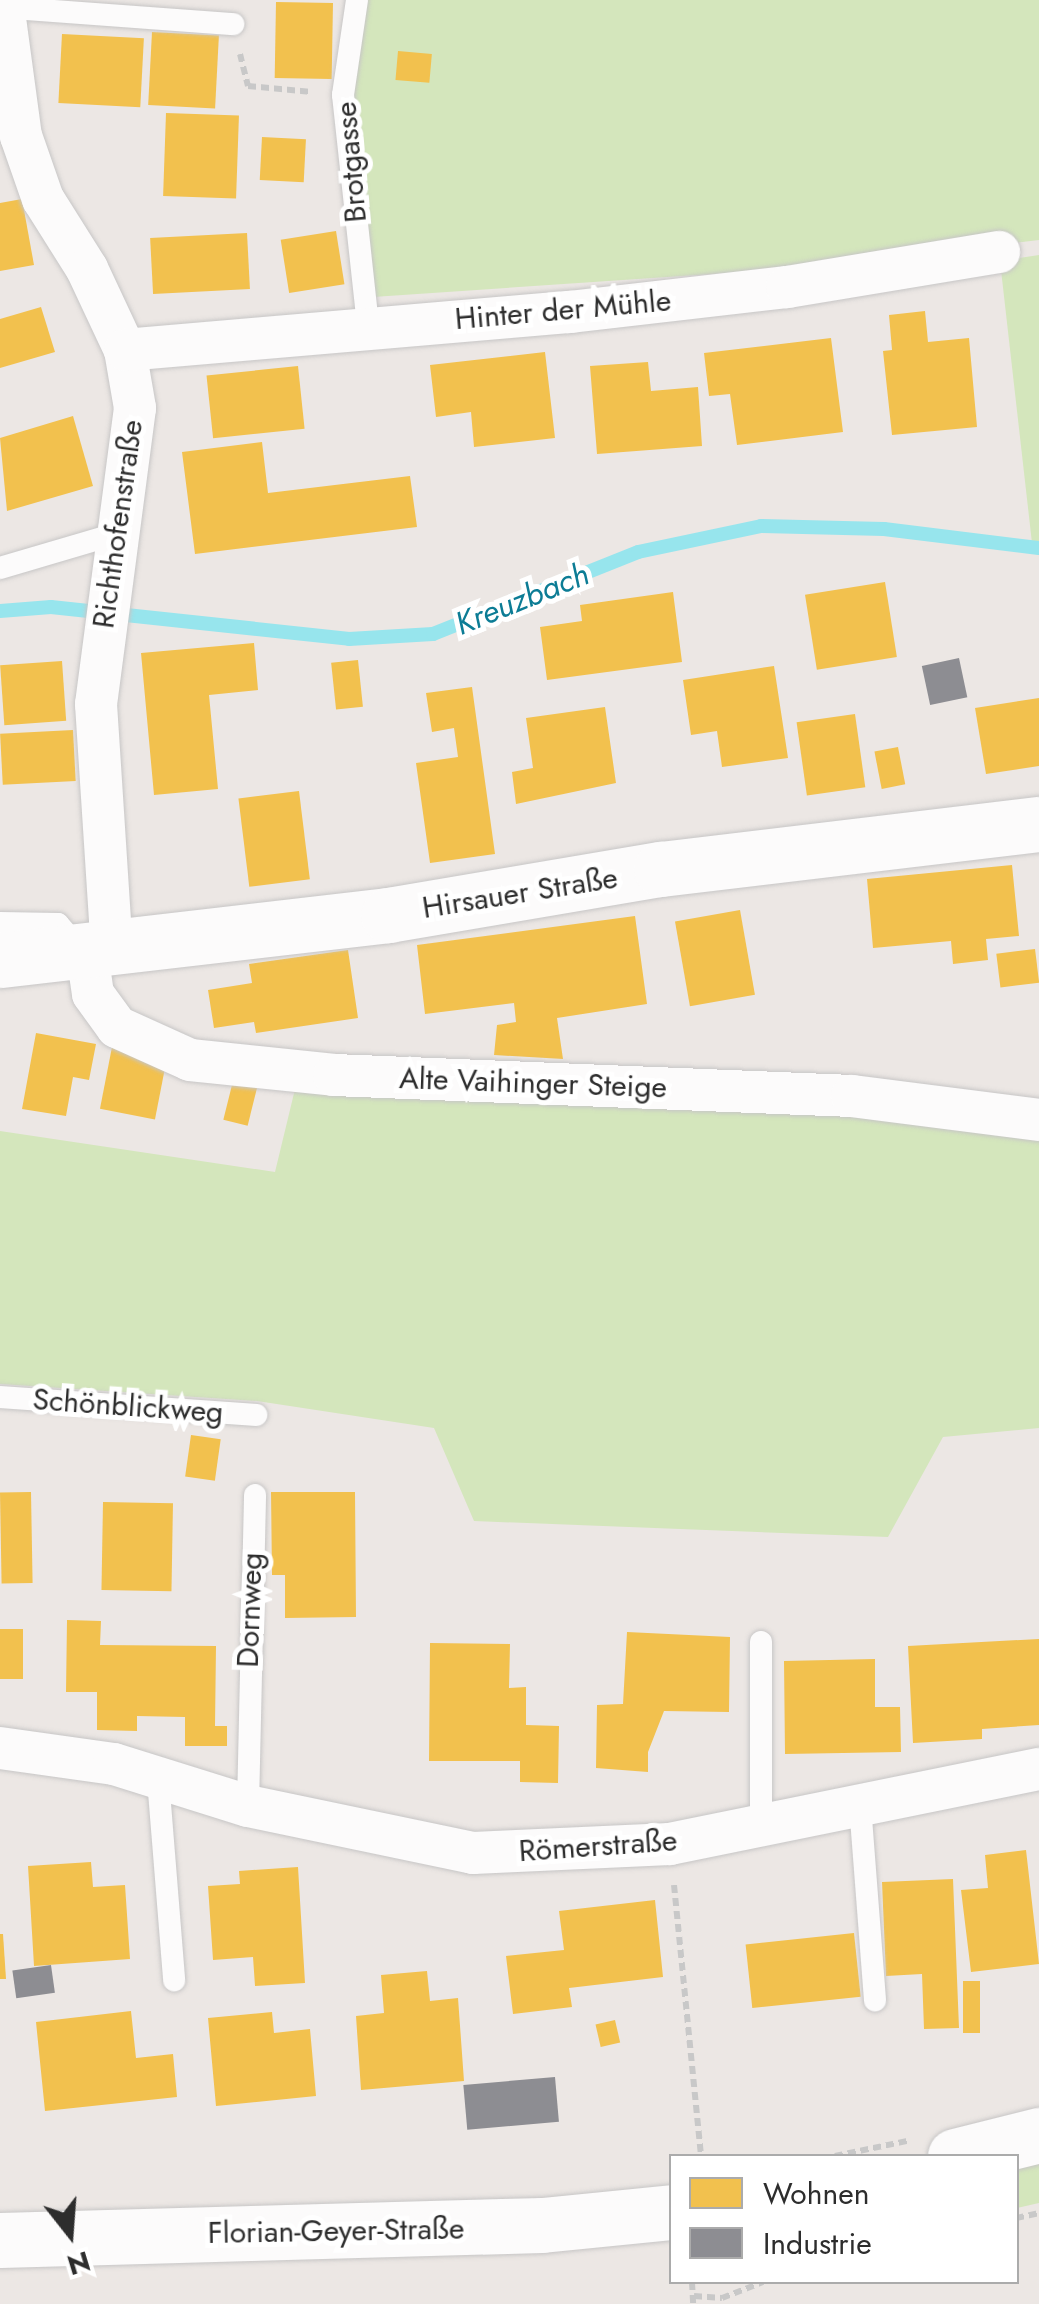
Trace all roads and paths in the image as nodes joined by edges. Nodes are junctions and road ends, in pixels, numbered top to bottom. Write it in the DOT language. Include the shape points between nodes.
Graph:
graph roads {
  1 [pos="358,0"];
  2 [pos="2,9"];
  3 [pos="233,24"];
  4 [pos="343,94"];
  5 [pos="999,252"];
  6 [pos="368,325"];
  7 [pos="125,350"];
  8 [pos="122,532"];
  9 [pos="0,568"];
  10 [pos="1039,824"];
  11 [pos="0,923"];
  12 [pos="94,952"];
  13 [pos="0,960"];
  14 [pos="1039,1120"];
  15 [pos="0,1398"];
  16 [pos="256,1415"];
  17 [pos="254,1495"];
  18 [pos="762,1642"];
  19 [pos="0,1748"];
  20 [pos="1039,1769"];
  21 [pos="158,1779"];
  22 [pos="860,1804"];
  23 [pos="248,1806"];
  24 [pos="760,1826"];
  25 [pos="670,1844"];
  26 [pos="174,1980"];
  27 [pos="876,2000"];
  28 [pos="1039,2136"];
  29 [pos="701,2154"];
  30 [pos="963,2154"];
  31 [pos="669,2212"];
  32 [pos="0,2240"];
  33 [pos="758,2284"];
  34 [pos="694,2300"];
  1 -- 4 [label="lane, Brotgasse"];
  2 -- 3 [label="lane"];
  2 -- 7 [label="street, Richthofenstraße" via="21,136 43,199 87,269"];
  3 -- 4 [label="path" via="248,86"];
  4 -- 6 [label="lane, Brotgasse"];
  5 -- 6 [label="street, Hinter der Mühle" via="787,287"];
  6 -- 7 [label="street, Hinter der Mühle"];
  7 -- 8 [label="street, Richthofenstraße" via="135,408"];
  8 -- 9 [label="lane"];
  8 -- 12 [label="street, Richthofenstraße" via="101,646"];
  10 -- 12 [label="main road, Hirsauer Straße" via="660,869 388,914"];
  11 -- 12 [label="lane" via="58,924"];
  12 -- 13 [label="main road, Hirsauer Straße"];
  12 -- 14 [label="street, Alte Vaihinger Steige" via="94,994 117,1027 190,1060 334,1075 852,1096"];
  15 -- 16 [label="lane, Schönblickweg"];
  17 -- 23 [label="lane, Dornweg"];
  18 -- 24 [label="lane"];
  19 -- 21 [label="street, Römerstraße" via="114,1764"];
  20 -- 22 [label="street, Römerstraße"];
  21 -- 23 [label="street, Römerstraße"];
  21 -- 26 [label="lane"];
  22 -- 24 [label="street, Römerstraße"];
  22 -- 27 [label="lane"];
  23 -- 25 [label="street, Römerstraße" via="473,1853"];
  24 -- 25 [label="street, Römerstraße"];
  25 -- 29 [label="path"];
  28 -- 30 [label="main road"];
  31 -- 32 [label="main road, Florian-Geyer-Straße" via="542,2225"];
  33 -- 34 [label="path"];
}
